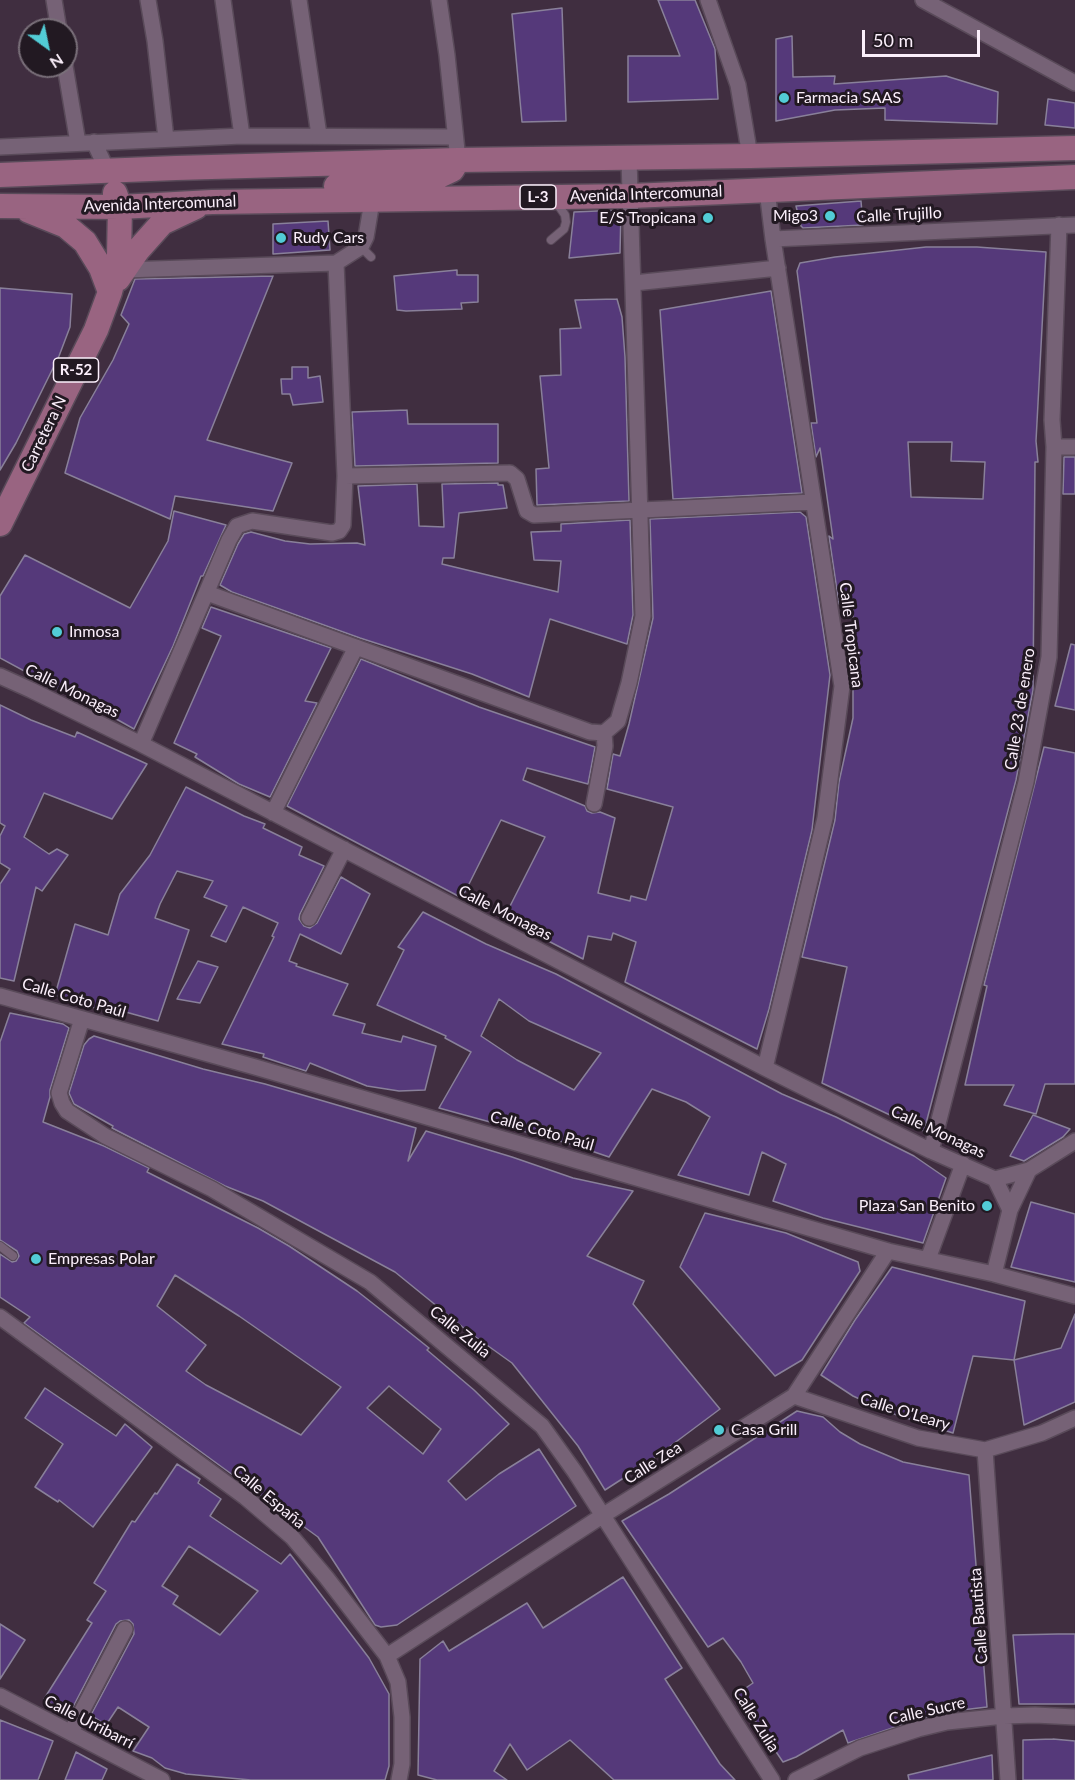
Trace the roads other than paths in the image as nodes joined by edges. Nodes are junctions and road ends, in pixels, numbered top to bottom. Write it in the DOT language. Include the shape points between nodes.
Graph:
graph roads {
  1 [pos="54,0"];
  2 [pos="148,0"];
  3 [pos="223,0"];
  4 [pos="299,0"];
  5 [pos="440,0"];
  6 [pos="708,0"];
  7 [pos="923,0"];
  8 [pos="57,18"];
  9 [pos="67,78"];
  10 [pos="1075,83"];
  11 [pos="319,135"];
  12 [pos="242,136"];
  13 [pos="166,139"];
  14 [pos="78,142"];
  15 [pos="94,142"];
  16 [pos="0,147"];
  17 [pos="456,148"];
  18 [pos="1075,148"];
  19 [pos="750,156"];
  20 [pos="629,159"];
  21 [pos="108,172"];
  22 [pos="0,176"];
  23 [pos="1075,177"];
  24 [pos="767,190"];
  25 [pos="631,195"];
  26 [pos="551,197"];
  27 [pos="289,201"];
  28 [pos="372,201"];
  29 [pos="212,202"];
  30 [pos="8,206"];
  31 [pos="120,207"];
  32 [pos="1059,225"];
  33 [pos="1075,225"];
  34 [pos="773,239"];
  35 [pos="551,240"];
  36 [pos="336,263"];
  37 [pos="778,268"];
  38 [pos="123,270"];
  39 [pos="634,283"];
  40 [pos="110,292"];
  41 [pos="1054,447"];
  42 [pos="1075,447"];
  43 [pos="345,476"];
  44 [pos="813,502"];
  45 [pos="640,510"];
  46 [pos="0,524"];
  47 [pos="207,593"];
  48 [pos="356,647"];
  49 [pos="0,676"];
  50 [pos="604,733"];
  51 [pos="141,744"];
  52 [pos="594,804"];
  53 [pos="273,813"];
  54 [pos="344,849"];
  55 [pos="309,918"];
  56 [pos="0,996"];
  57 [pos="82,1020"];
  58 [pos="765,1068"];
  59 [pos="1075,1141"];
  60 [pos="931,1151"];
  61 [pos="963,1164"];
  62 [pos="1029,1170"];
  63 [pos="995,1179"];
  64 [pos="1010,1210"];
  65 [pos="0,1246"];
  66 [pos="888,1251"];
  67 [pos="13,1256"];
  68 [pos="928,1259"];
  69 [pos="994,1274"];
  70 [pos="1075,1296"];
  71 [pos="2,1324"];
  72 [pos="794,1396"];
  73 [pos="1075,1418"];
  74 [pos="985,1450"];
  75 [pos="602,1516"];
  76 [pos="125,1629"];
  77 [pos="387,1656"];
  78 [pos="0,1696"];
  79 [pos="1004,1716"];
  80 [pos="1075,1717"];
  81 [pos="71,1732"];
  82 [pos="162,1780"];
  83 [pos="399,1780"];
  84 [pos="772,1780"];
  85 [pos="796,1780"];
  86 [pos="1008,1780"];
  1 -- 8 [label="street"];
  2 -- 13 [label="street"];
  3 -- 12 [label="street"];
  4 -- 11 [label="street"];
  5 -- 17 [label="street"];
  6 -- 19 [label="street" via="738,85"];
  7 -- 10 [label="street"];
  9 -- 14 [label="street"];
  11 -- 12 [label="street"];
  11 -- 17 [label="street"];
  12 -- 13 [label="street"];
  13 -- 15 [label="street"];
  14 -- 15 [label="street"];
  14 -- 16 [label="street"];
  15 -- 21 [label="street"];
  17 -- 20 [label="main road, Avenida Intercomunal"];
  17 -- 21 [label="main road, Avenida Intercomunal"];
  17 -- 27 [label="main road" via="452,170 434,179 329,187"];
  18 -- 19 [label="main road, Avenida Intercomunal"];
  19 -- 20 [label="main road, Avenida Intercomunal"];
  20 -- 25 [label="street"];
  21 -- 22 [label="main road, Avenida Intercomunal"];
  21 -- 31 [label="main road, Carretera N / R-52"];
  23 -- 24 [label="main road, Avenida Intercomunal / L-3"];
  24 -- 25 [label="main road, Avenida Intercomunal / L-3"];
  24 -- 34 [label="street"];
  25 -- 26 [label="main road, Avenida Intercomunal / L-3"];
  25 -- 39 [label="street"];
  26 -- 28 [label="main road, Avenida Intercomunal / L-3"];
  26 -- 35 [label="lane" via="561,207 566,222"];
  27 -- 28 [label="main road, Avenida Intercomunal / L-3"];
  27 -- 29 [label="main road, Avenida Intercomunal / L-3"];
  28 -- 36 [label="street" via="366,252"];
  29 -- 31 [label="main road, Avenida Intercomunal / L-3"];
  29 -- 38 [label="main road" via="162,223"];
  30 -- 31 [label="main road, Avenida Intercomunal / L-3"];
  30 -- 40 [label="main road" via="66,226 85,242"];
  31 -- 40 [label="main road, Carretera N / R-52" via="119,256"];
  32 -- 33 [label="street, Calle Trujillo"];
  32 -- 34 [label="street, Calle Trujillo"];
  32 -- 41 [label="street, Calle 23 de enero"];
  34 -- 37 [label="street, Calle Tropicana"];
  36 -- 38 [label="street"];
  36 -- 43 [label="street"];
  37 -- 39 [label="street"];
  37 -- 44 [label="street, Calle Tropicana"];
  38 -- 40 [label="main road"];
  39 -- 45 [label="street"];
  40 -- 46 [label="main road, Carretera N / R-52" via="96,330"];
  41 -- 42 [label="street"];
  41 -- 60 [label="street, Calle 23 de enero" via="1049,657 1026,782"];
  43 -- 45 [label="street" via="510,473 517,479 527,511 534,515"];
  43 -- 47 [label="street" via="344,525 339,531 252,521 237,526"];
  44 -- 45 [label="street"];
  44 -- 58 [label="street, Calle Tropicana" via="842,686 825,818"];
  45 -- 50 [label="street" via="643,616 618,720"];
  47 -- 48 [label="street"];
  47 -- 51 [label="street"];
  48 -- 50 [label="street" via="590,732"];
  48 -- 53 [label="street"];
  49 -- 51 [label="street, Calle Monagas"];
  50 -- 52 [label="street"];
  51 -- 53 [label="street, Calle Monagas"];
  53 -- 54 [label="street, Calle Monagas"];
  54 -- 55 [label="street"];
  54 -- 58 [label="street, Calle Monagas"];
  56 -- 57 [label="street, Calle Coto Paúl"];
  57 -- 66 [label="street, Calle Coto Paúl"];
  57 -- 75 [label="street, Calle Zulia" via="59,1093 68,1111 105,1136 212,1189 370,1282 542,1426"];
  58 -- 60 [label="street, Calle Monagas"];
  59 -- 62 [label="street"];
  60 -- 61 [label="street, Calle Monagas"];
  61 -- 63 [label="street, Calle Monagas"];
  61 -- 68 [label="street"];
  62 -- 63 [label="street, Calle Monagas"];
  62 -- 64 [label="street"];
  63 -- 64 [label="street, Calle Monagas"];
  64 -- 69 [label="street"];
  65 -- 67 [label="lane"];
  66 -- 68 [label="street, Calle Coto Paúl"];
  66 -- 72 [label="street, Calle Zea"];
  68 -- 69 [label="street, Calle Coto Paúl"];
  69 -- 70 [label="street, Calle Coto Paúl"];
  71 -- 77 [label="street, Calle España" via="244,1497 292,1537"];
  72 -- 74 [label="street, Calle O'Leary" via="918,1438"];
  72 -- 75 [label="street, Calle Zea"];
  73 -- 74 [label="street, Calle O'Leary"];
  74 -- 79 [label="street, Calle Bautista"];
  75 -- 77 [label="street, Calle Zea"];
  75 -- 84 [label="street, Calle Zulia"];
  76 -- 81 [label="street"];
  77 -- 83 [label="street, Calle España" via="398,1682 402,1717"];
  78 -- 81 [label="street, Calle Urribarrí"];
  79 -- 80 [label="street, Calle Sucre"];
  79 -- 85 [label="street, Calle Sucre" via="947,1722 888,1737"];
  79 -- 86 [label="street, Calle Bautista"];
  81 -- 82 [label="street, Calle Urribarrí"];
}
